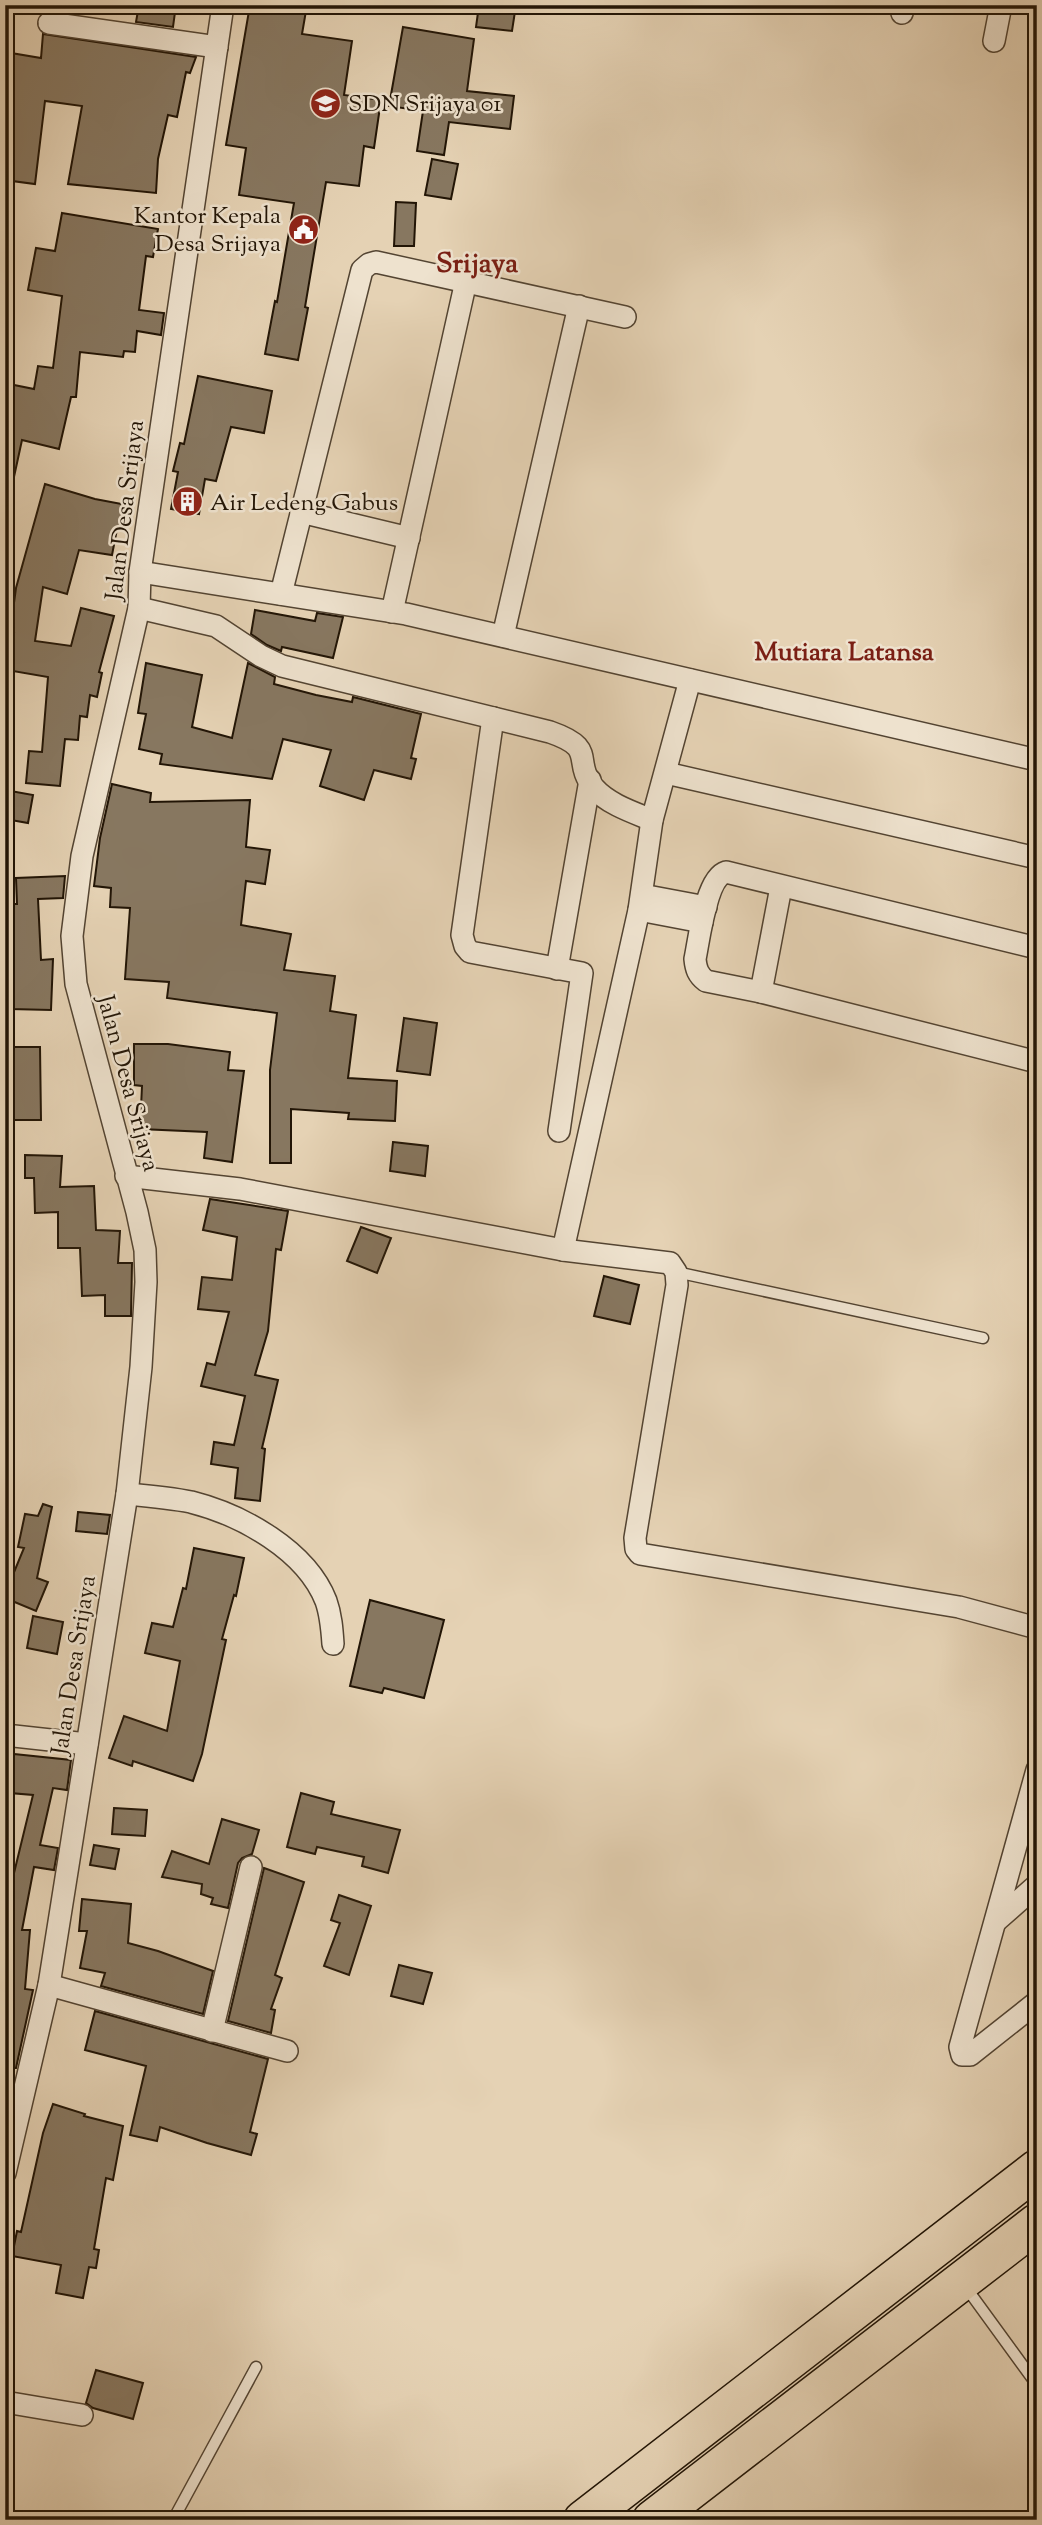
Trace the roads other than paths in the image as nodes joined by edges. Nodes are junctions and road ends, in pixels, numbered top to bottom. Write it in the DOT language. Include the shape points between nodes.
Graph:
graph roads {
  1 [pos="223,5"];
  2 [pos="1001,5"];
  3 [pos="49,23"];
  4 [pos="994,41"];
  5 [pos="217,47"];
  6 [pos="466,281"];
  7 [pos="579,306"];
  8 [pos="625,317"];
  9 [pos="301,512"];
  10 [pos="409,538"];
  11 [pos="140,572"];
  12 [pos="281,594"];
  13 [pos="139,608"];
  14 [pos="392,612"];
  15 [pos="503,636"];
  16 [pos="690,680"];
  17 [pos="493,718"];
  18 [pos="1037,760"];
  19 [pos="666,773"];
  20 [pos="590,780"];
  21 [pos="652,820"];
  22 [pos="1037,858"];
  23 [pos="781,887"];
  24 [pos="640,902"];
  25 [pos="704,915"];
  26 [pos="1037,948"];
  27 [pos="557,969"];
  28 [pos="761,992"];
  29 [pos="1037,1062"];
  30 [pos="559,1131"];
  31 [pos="126,1176"];
  32 [pos="564,1250"];
  33 [pos="676,1272"];
  34 [pos="983,1338"];
  35 [pos="128,1494"];
  36 [pos="1037,1628"];
  37 [pos="333,1644"];
  38 [pos="5,1735"];
  39 [pos="87,1744"];
  40 [pos="1037,1770"];
  41 [pos="1030,1820"];
  42 [pos="251,1867"];
  43 [pos="1037,1885"];
  44 [pos="996,1921"];
  45 [pos="49,1985"];
  46 [pos="1037,2003"];
  47 [pos="212,2031"];
  48 [pos="287,2051"];
  49 [pos="5,2173"];
  50 [pos="1024,2178"];
  51 [pos="1035,2224"];
  52 [pos="961,2281"];
  53 [pos="256,2367"];
  54 [pos="1037,2385"];
  55 [pos="5,2402"];
  56 [pos="82,2415"];
  57 [pos="173,2520"];
  58 [pos="583,2520"];
  59 [pos="652,2520"];
  1 -- 5 [label="street, Jalan Desa Srijaya"];
  2 -- 4 [label="street"];
  3 -- 5 [label="street"];
  5 -- 11 [label="street, Jalan Desa Srijaya"];
  6 -- 7 [label="street"];
  6 -- 9 [label="street" via="376,262 362,270"];
  6 -- 10 [label="street"];
  7 -- 8 [label="street"];
  7 -- 15 [label="street"];
  9 -- 10 [label="street"];
  9 -- 12 [label="street"];
  10 -- 14 [label="street"];
  11 -- 12 [label="street"];
  11 -- 13 [label="street, Jalan Desa Srijaya"];
  12 -- 14 [label="street"];
  13 -- 17 [label="street" via="216,626 282,666"];
  13 -- 31 [label="street, Jalan Desa Srijaya" via="82,856 72,936 76,984"];
  14 -- 15 [label="street"];
  15 -- 16 [label="street"];
  16 -- 18 [label="street"];
  16 -- 19 [label="street"];
  17 -- 20 [label="street" via="572,740"];
  17 -- 27 [label="street" via="464,946 470,952"];
  19 -- 21 [label="street"];
  19 -- 22 [label="street"];
  20 -- 21 [label="street" via="623,808"];
  20 -- 27 [label="street"];
  21 -- 24 [label="street"];
  23 -- 25 [label="street" via="726,872 717,877"];
  23 -- 26 [label="street"];
  23 -- 28 [label="street"];
  24 -- 25 [label="street"];
  24 -- 32 [label="street"];
  25 -- 28 [label="street" via="695,959 700,976"];
  27 -- 30 [label="street" via="582,972"];
  28 -- 29 [label="street"];
  31 -- 32 [label="street" via="240,1189"];
  31 -- 35 [label="street, Jalan Desa Srijaya" via="145,1250 146,1282"];
  32 -- 33 [label="street" via="666,1262"];
  33 -- 34 [label="lane"];
  33 -- 36 [label="street" via="635,1538 640,1554 959,1607"];
  35 -- 37 [label="street" via="194,1503 250,1525 278,1544 317,1583 326,1602"];
  35 -- 39 [label="street, Jalan Desa Srijaya"];
  38 -- 39 [label="street"];
  39 -- 45 [label="street, Jalan Desa Srijaya"];
  40 -- 41 [label="street"];
  41 -- 44 [label="street"];
  42 -- 47 [label="street"];
  43 -- 44 [label="street"];
  44 -- 46 [label="street" via="960,2047 962,2055 970,2055"];
  45 -- 47 [label="street"];
  45 -- 49 [label="street, Jalan Desa Srijaya"];
  47 -- 48 [label="street"];
  50 -- 58 [label="highway"];
  51 -- 52 [label="highway"];
  52 -- 54 [label="lane"];
  52 -- 59 [label="highway"];
  53 -- 57 [label="lane"];
  55 -- 56 [label="street"];
}
